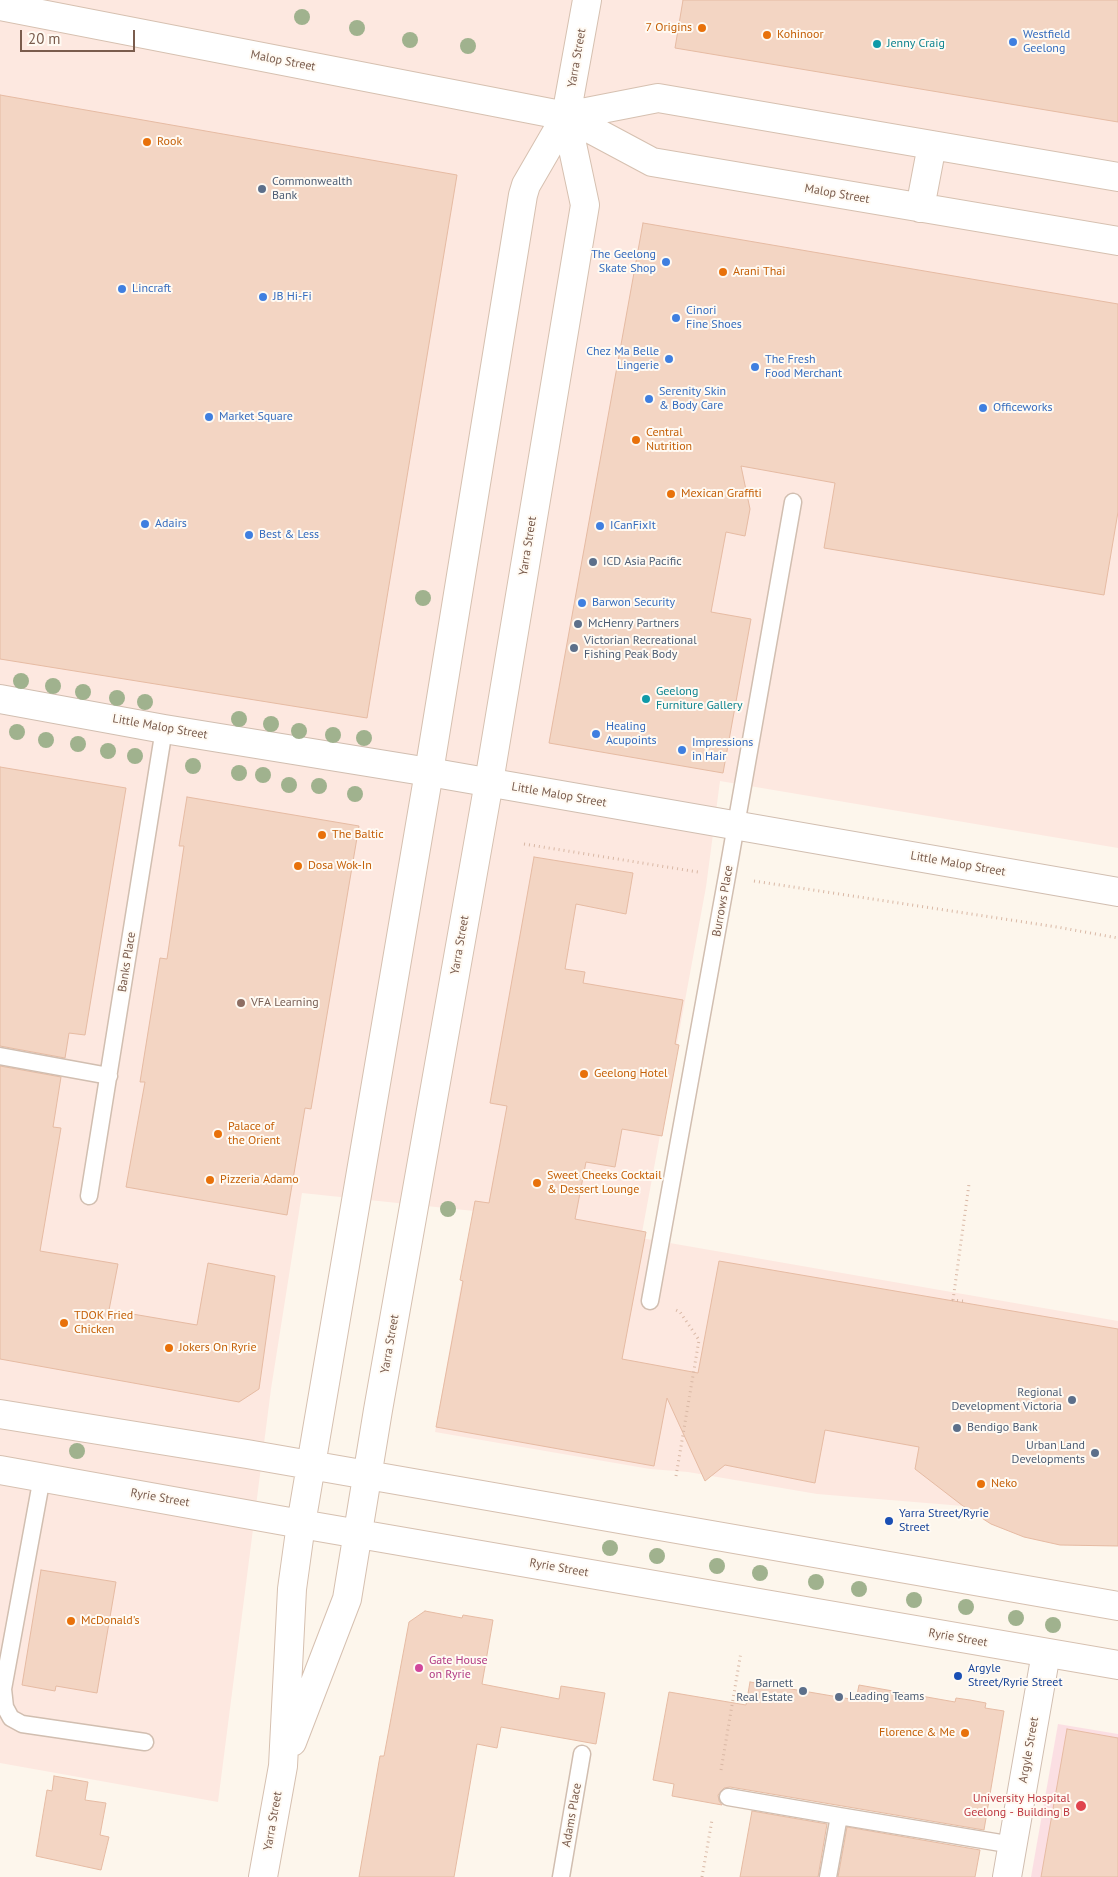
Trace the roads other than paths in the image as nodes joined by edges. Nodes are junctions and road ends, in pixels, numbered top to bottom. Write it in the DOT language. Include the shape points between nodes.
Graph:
graph roads {
  1 [pos="587,0"];
  2 [pos="0,6"];
  3 [pos="566,116"];
  4 [pos="932,145"];
  5 [pos="1118,177"];
  6 [pos="920,208"];
  7 [pos="1118,242"];
  8 [pos="793,502"];
  9 [pos="0,698"];
  10 [pos="164,729"];
  11 [pos="429,772"];
  12 [pos="489,782"];
  13 [pos="736,825"];
  14 [pos="1118,892"];
  15 [pos="0,1056"];
  16 [pos="109,1076"];
  17 [pos="89,1196"];
  18 [pos="650,1301"];
  19 [pos="0,1414"];
  20 [pos="312,1465"];
  21 [pos="0,1470"];
  22 [pos="367,1475"];
  23 [pos="42,1477"];
  24 [pos="301,1524"];
  25 [pos="357,1533"];
  26 [pos="1118,1606"];
  27 [pos="1046,1653"];
  28 [pos="1118,1665"];
  29 [pos="145,1742"];
  30 [pos="582,1754"];
  31 [pos="283,1766"];
  32 [pos="728,1797"];
  33 [pos="839,1816"];
  34 [pos="1012,1845"];
  35 [pos="263,1877"];
  36 [pos="561,1877"];
  37 [pos="828,1877"];
  38 [pos="1007,1877"];
  1 -- 3 [label="street, Yarra Street"];
  2 -- 3 [label="street, Malop Street"];
  3 -- 4 [label="street, Malop Street" via="658,98"];
  3 -- 6 [label="street, Malop Street" via="652,162"];
  3 -- 11 [label="street, Yarra Street" via="523,195"];
  3 -- 12 [label="street, Yarra Street" via="585,205"];
  4 -- 5 [label="street, Malop Street"];
  4 -- 6 [label="street"];
  6 -- 7 [label="street, Malop Street"];
  8 -- 13 [label="lane, Burrows Place"];
  9 -- 10 [label="street, Little Malop Street"];
  10 -- 11 [label="street, Little Malop Street"];
  10 -- 16 [label="lane, Banks Place"];
  11 -- 12 [label="street, Little Malop Street"];
  11 -- 20 [label="street, Yarra Street"];
  12 -- 13 [label="street, Little Malop Street"];
  12 -- 22 [label="street, Yarra Street"];
  13 -- 14 [label="street, Little Malop Street"];
  13 -- 18 [label="lane, Burrows Place"];
  15 -- 16 [label="lane"];
  16 -- 17 [label="lane, Banks Place"];
  19 -- 20 [label="street"];
  20 -- 22 [label="street"];
  20 -- 24 [label="street, Yarra Street"];
  21 -- 23 [label="street, Ryrie Street"];
  22 -- 25 [label="street, Yarra Street"];
  22 -- 26 [label="street"];
  23 -- 24 [label="street, Ryrie Street"];
  23 -- 29 [label="lane" via="3,1689 5,1707 11,1718 22,1724"];
  24 -- 25 [label="street, Ryrie Street"];
  24 -- 31 [label="street, Yarra Street" via="292,1589"];
  25 -- 27 [label="street, Ryrie Street"];
  25 -- 31 [label="street, Yarra Street" via="347,1599"];
  27 -- 28 [label="street, Ryrie Street"];
  27 -- 34 [label="street, Argyle Street"];
  30 -- 36 [label="lane, Adams Place"];
  31 -- 35 [label="street, Yarra Street"];
  32 -- 33 [label="lane"];
  33 -- 34 [label="lane"];
  33 -- 37 [label="lane"];
  34 -- 38 [label="street, Argyle Street"];
}
